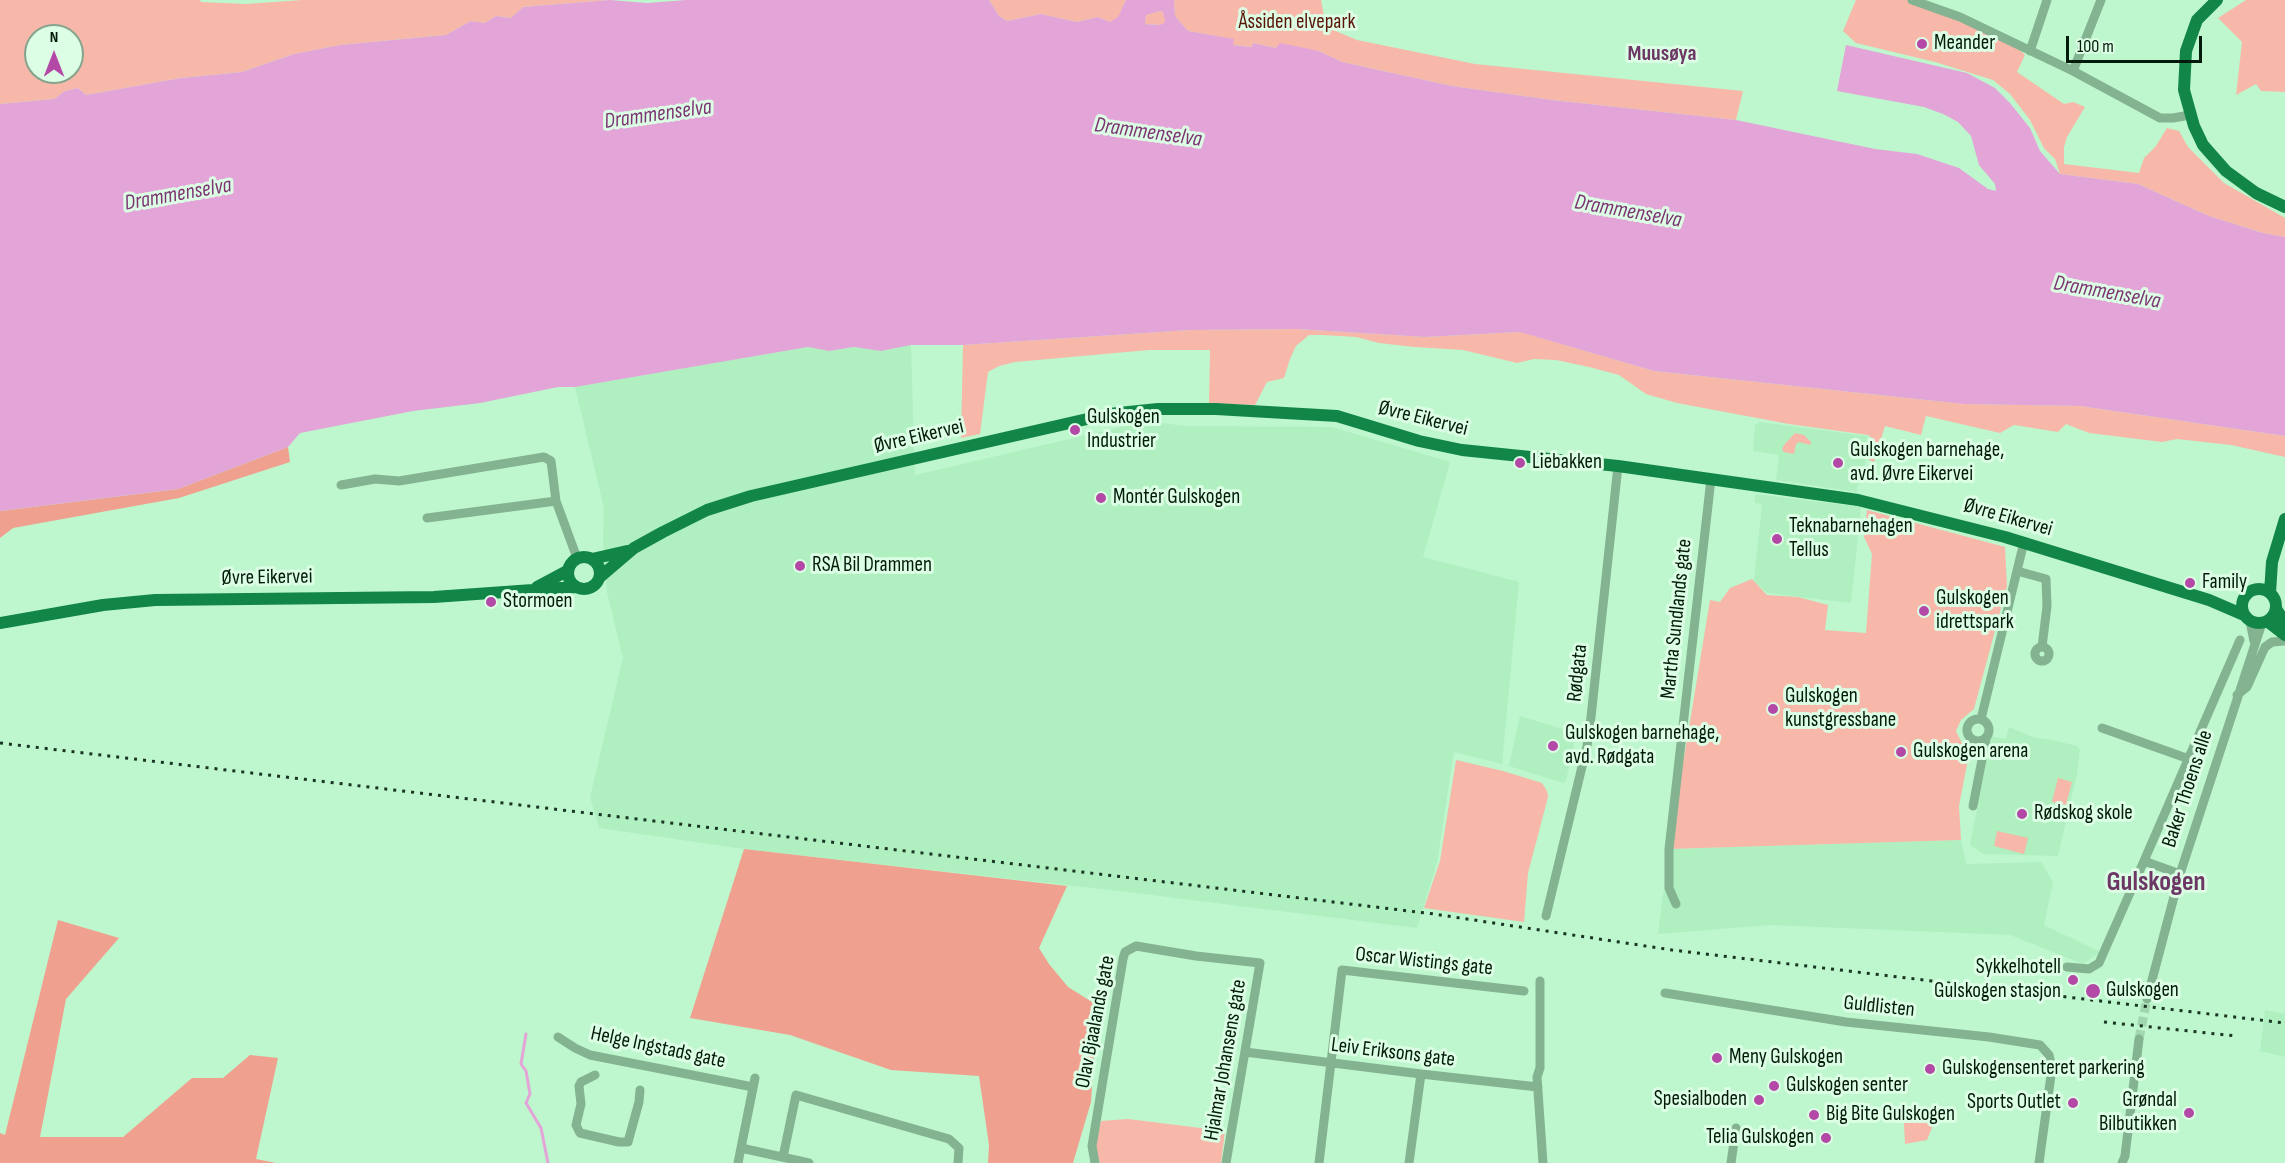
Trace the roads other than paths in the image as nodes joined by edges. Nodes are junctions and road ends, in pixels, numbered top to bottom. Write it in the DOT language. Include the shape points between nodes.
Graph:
graph roads {
  1 [pos="1912,0"];
  2 [pos="2047,0"];
  3 [pos="2101,0"];
  4 [pos="2217,0"];
  5 [pos="2030,51"];
  6 [pos="2073,71"];
  7 [pos="2190,115"];
  8 [pos="2285,207"];
  9 [pos="1618,466"];
  10 [pos="1711,479"];
  11 [pos="341,485"];
  12 [pos="556,501"];
  13 [pos="427,518"];
  14 [pos="2285,519"];
  15 [pos="2024,542"];
  16 [pos="634,549"];
  17 [pos="576,558"];
  18 [pos="592,559"];
  19 [pos="2272,562"];
  20 [pos="567,571"];
  21 [pos="2017,571"];
  22 [pos="600,577"];
  23 [pos="575,587"];
  24 [pos="535,588"];
  25 [pos="2254,589"];
  26 [pos="2270,593"];
  27 [pos="2243,599"];
  28 [pos="2209,600"];
  29 [pos="2276,609"];
  30 [pos="2256,620"];
  31 [pos="2285,622"];
  32 [pos="0,623"];
  33 [pos="2285,635"];
  34 [pos="2240,640"];
  35 [pos="2285,641"];
  36 [pos="2042,647"];
  37 [pos="2237,695"];
  38 [pos="1981,719"];
  39 [pos="2102,728"];
  40 [pos="1986,739"];
  41 [pos="2189,759"];
  42 [pos="1973,806"];
  43 [pos="2144,861"];
  44 [pos="2180,874"];
  45 [pos="1676,904"];
  46 [pos="1546,916"];
  47 [pos="1260,963"];
  48 [pos="2067,967"];
  49 [pos="1540,981"];
  50 [pos="1524,991"];
  51 [pos="1665,993"];
  52 [pos="2147,999"];
  53 [pos="558,1037"];
  54 [pos="2139,1039"];
  55 [pos="1245,1052"];
  56 [pos="1330,1064"];
  57 [pos="1420,1074"];
  58 [pos="595,1075"];
  59 [pos="1538,1087"];
  60 [pos="640,1090"];
  61 [pos="1736,1128"];
  62 [pos="741,1148"];
  63 [pos="783,1157"];
  64 [pos="2125,1160"];
  65 [pos="738,1163"];
  66 [pos="809,1163"];
  67 [pos="958,1163"];
  68 [pos="1095,1163"];
  69 [pos="1226,1163"];
  70 [pos="1319,1163"];
  71 [pos="1410,1163"];
  72 [pos="1543,1163"];
  73 [pos="1731,1163"];
  74 [pos="2039,1163"];
  1 -- 5 [label="street" via="1960,17"];
  2 -- 5 [label="street"];
  3 -- 6 [label="street"];
  4 -- 7 [label="main road" via="2197,20 2186,51 2184,83"];
  5 -- 6 [label="street"];
  6 -- 7 [label="street" via="2160,118"];
  7 -- 8 [label="main road" via="2203,145 2226,171 2256,193"];
  9 -- 10 [label="main road, Øvre Eikervei"];
  9 -- 16 [label="main road, Øvre Eikervei" via="1462,450 1337,416 1158,409 1109,414 751,496 707,510"];
  9 -- 46 [label="street, Rødgata" via="1592,717"];
  10 -- 15 [label="main road, Øvre Eikervei" via="1858,500"];
  10 -- 45 [label="street, Martha Sundlands gate" via="1669,849 1669,888"];
  11 -- 12 [label="street" via="375,479 399,481 544,457 551,461"];
  12 -- 13 [label="street"];
  12 -- 17 [label="street"];
  14 -- 19 [label="main road"];
  15 -- 21 [label="street"];
  15 -- 28 [label="main road, Øvre Eikervei"];
  16 -- 18 [label="main road, Øvre Eikervei"];
  16 -- 22 [label="main road, Øvre Eikervei"];
  17 -- 18 [label="main road"];
  17 -- 20 [label="main road"];
  18 -- 22 [label="main road" via="599,567"];
  19 -- 25 [label="main road"];
  19 -- 26 [label="main road"];
  20 -- 23 [label="main road"];
  20 -- 24 [label="main road, Øvre Eikervei"];
  21 -- 36 [label="street" via="2046,579"];
  21 -- 38 [label="street"];
  22 -- 23 [label="main road" via="590,589"];
  23 -- 24 [label="main road, Øvre Eikervei"];
  24 -- 32 [label="main road, Øvre Eikervei" via="434,597 155,600"];
  25 -- 26 [label="main road"];
  25 -- 27 [label="main road"];
  26 -- 29 [label="main road"];
  27 -- 28 [label="main road, Øvre Eikervei"];
  27 -- 30 [label="main road" via="2241,604"];
  28 -- 30 [label="main road, Øvre Eikervei"];
  29 -- 30 [label="main road"];
  29 -- 31 [label="main road"];
  30 -- 33 [label="main road, Øvre Eikervei"];
  30 -- 37 [label="street, Baker Thoens alle" via="2254,644"];
  34 -- 41 [label="street"];
  35 -- 37 [label="street, Baker Thoens alle" via="2265,647 2247,687"];
  37 -- 44 [label="street, Baker Thoens alle"];
  38 -- 40 [label="street" via="1989,729"];
  38 -- 40 [label="street" via="1970,721 1966,732 1976,742"];
  39 -- 41 [label="street"];
  40 -- 42 [label="street"];
  41 -- 43 [label="street"];
  43 -- 44 [label="street"];
  43 -- 48 [label="street" via="2099,963 2089,969"];
  44 -- 52 [label="street, Baker Thoens alle"];
  47 -- 55 [label="street, Hjalmar Johansens gate"];
  47 -- 68 [label="street, Olav Bjaalands gate" via="1136,946 1125,952 1092,1146"];
  49 -- 59 [label="street"];
  50 -- 56 [label="street, Oscar Wistings gate" via="1342,970"];
  51 -- 74 [label="street, Guldlisten" via="1846,1022 2040,1045 2049,1055 2052,1068"];
  53 -- 62 [label="street, Helge Ingstads gate" via="590,1055 754,1082"];
  54 -- 64 [label="street"];
  55 -- 56 [label="street, Leiv Eriksons gate"];
  55 -- 69 [label="street, Hjalmar Johansens gate"];
  56 -- 57 [label="street, Leiv Eriksons gate"];
  56 -- 70 [label="street"];
  57 -- 59 [label="street, Leiv Eriksons gate"];
  57 -- 71 [label="street"];
  58 -- 60 [label="street, Helge Ingstads gate" via="579,1086 581,1104 576,1125 584,1134 628,1142"];
  59 -- 72 [label="street"];
  61 -- 73 [label="street"];
  62 -- 63 [label="street"];
  62 -- 65 [label="street"];
  63 -- 66 [label="street"];
  63 -- 67 [label="street" via="796,1095 949,1139 959,1148"];
}
